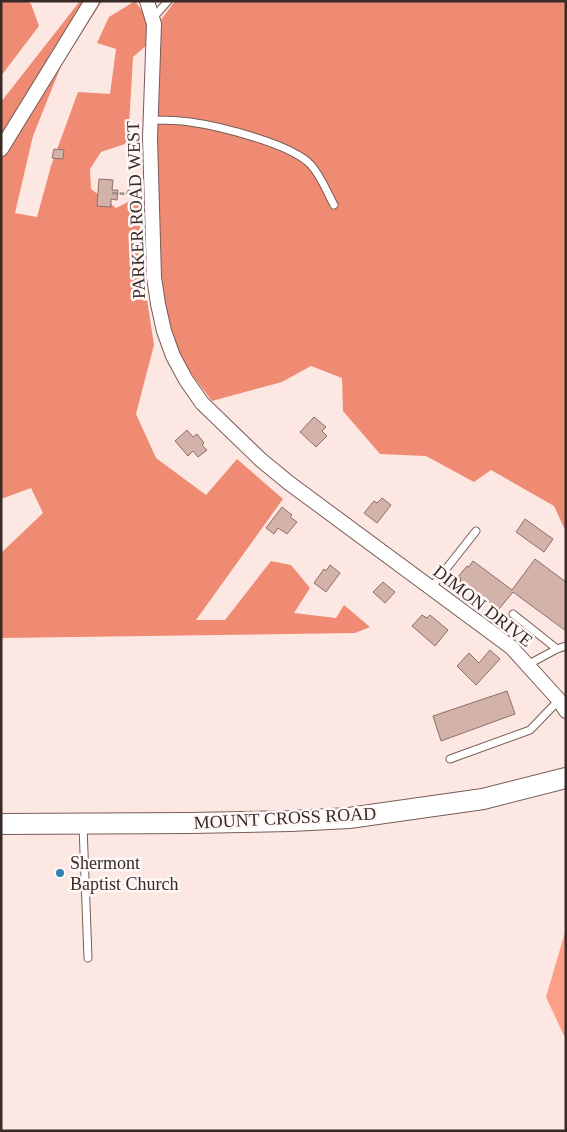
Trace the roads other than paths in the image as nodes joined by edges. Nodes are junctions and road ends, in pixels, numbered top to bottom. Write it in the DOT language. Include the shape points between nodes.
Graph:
graph roads {
  1 [pos="92,1"];
  2 [pos="147,1"];
  3 [pos="168,1"];
  4 [pos="153,18"];
  5 [pos="152,120"];
  6 [pos="1,149"];
  7 [pos="334,205"];
  8 [pos="476,531"];
  9 [pos="415,576"];
  10 [pos="431,588"];
  11 [pos="513,614"];
  12 [pos="566,646"];
  13 [pos="557,649"];
  14 [pos="527,665"];
  15 [pos="562,706"];
  16 [pos="450,759"];
  17 [pos="566,778"];
  18 [pos="83,823"];
  19 [pos="1,824"];
  20 [pos="88,958"];
  1 -- 6 [label="street"];
  2 -- 4 [label="street, PARKER ROAD WEST"];
  3 -- 4 [label="lane"];
  4 -- 5 [label="street, PARKER ROAD WEST"];
  5 -- 7 [label="lane" via="191,122 291,151 311,165"];
  5 -- 9 [label="street, PARKER ROAD WEST" via="156,295 164,331 186,380 202,403 261,460"];
  8 -- 10 [label="lane"];
  9 -- 10 [label="street, DIMON DRIVE"];
  10 -- 14 [label="street, DIMON DRIVE" via="511,647"];
  11 -- 13 [label="lane"];
  12 -- 13 [label="lane"];
  13 -- 14 [label="lane"];
  14 -- 15 [label="street, DIMON DRIVE"];
  15 -- 16 [label="lane" via="530,730"];
  17 -- 18 [label="main road, MOUNT CROSS ROAD" via="483,800 349,818 221,823"];
  18 -- 19 [label="main road, MOUNT CROSS ROAD"];
  18 -- 20 [label="lane"];
}
